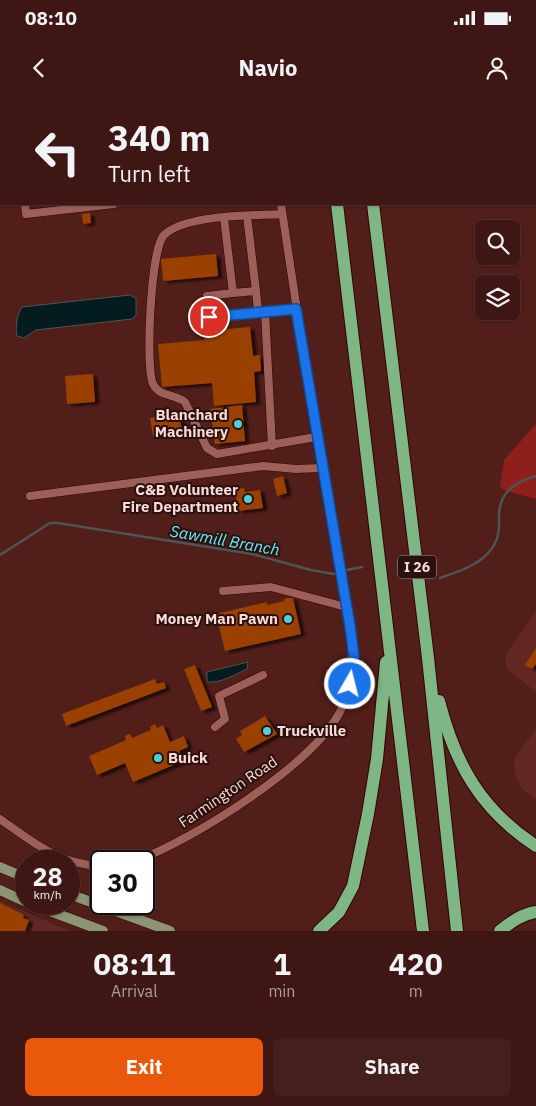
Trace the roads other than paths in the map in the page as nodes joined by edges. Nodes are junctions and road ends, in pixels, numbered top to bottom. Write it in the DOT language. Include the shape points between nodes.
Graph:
graph roads {
  1 [pos="25,205"];
  2 [pos="105,205"];
  3 [pos="281,205"];
  4 [pos="336,205"];
  5 [pos="373,205"];
  6 [pos="282,214"];
  7 [pos="247,216"];
  8 [pos="224,218"];
  9 [pos="256,291"];
  10 [pos="233,293"];
  11 [pos="207,296"];
  12 [pos="296,309"];
  13 [pos="262,312"];
  14 [pos="209,317"];
  15 [pos="316,437"];
  16 [pos="272,446"];
  17 [pos="322,468"];
  18 [pos="30,496"];
  19 [pos="223,591"];
  20 [pos="346,607"];
  21 [pos="388,632"];
  22 [pos="428,658"];
  23 [pos="263,676"];
  24 [pos="215,727"];
  25 [pos="2,820"];
  26 [pos="536,846"];
  27 [pos="155,854"];
  28 [pos="90,865"];
  29 [pos="0,867"];
  30 [pos="15,873"];
  31 [pos="0,890"];
  32 [pos="15,897"];
  33 [pos="80,898"];
  34 [pos="536,912"];
  35 [pos="60,915"];
  36 [pos="103,931"];
  37 [pos="170,931"];
  38 [pos="319,931"];
  39 [pos="423,931"];
  40 [pos="457,931"];
  41 [pos="500,931"];
  1 -- 2 [label="street" via="26,214"];
  3 -- 6 [label="street, Farmington Road"];
  4 -- 21 [label="highway, I 26"];
  5 -- 22 [label="highway, I 26"];
  6 -- 7 [label="street"];
  6 -- 12 [label="street, Farmington Road"];
  7 -- 8 [label="street"];
  7 -- 9 [label="street"];
  8 -- 10 [label="street"];
  8 -- 16 [label="street" via="191,221 164,234 157,246 149,317 152,382 160,392 185,402 212,452 240,452"];
  9 -- 10 [label="street"];
  9 -- 13 [label="street"];
  10 -- 11 [label="street"];
  12 -- 13 [label="street"];
  12 -- 15 [label="street, Farmington Road"];
  13 -- 14 [label="street"];
  13 -- 16 [label="street"];
  15 -- 16 [label="street"];
  15 -- 17 [label="street, Farmington Road"];
  17 -- 18 [label="street" via="263,466"];
  17 -- 20 [label="street, Farmington Road"];
  19 -- 20 [label="street" via="271,587"];
  20 -- 27 [label="street, Farmington Road" via="354,657 350,684 341,710 326,734 300,759 256,792"];
  21 -- 38 [label="highway" via="376,760 359,858 352,886 339,912"];
  21 -- 39 [label="highway, I 26"];
  22 -- 26 [label="highway" via="448,735 461,766 500,819"];
  22 -- 40 [label="highway, I 26"];
  23 -- 24 [label="street" via="219,696 225,719"];
  25 -- 28 [label="street" via="39,848"];
  29 -- 30 [label="main road"];
  31 -- 32 [label="main road"];
  33 -- 37 [label="main road"];
  34 -- 41 [label="highway" via="527,913"];
  35 -- 36 [label="main road"];
}
